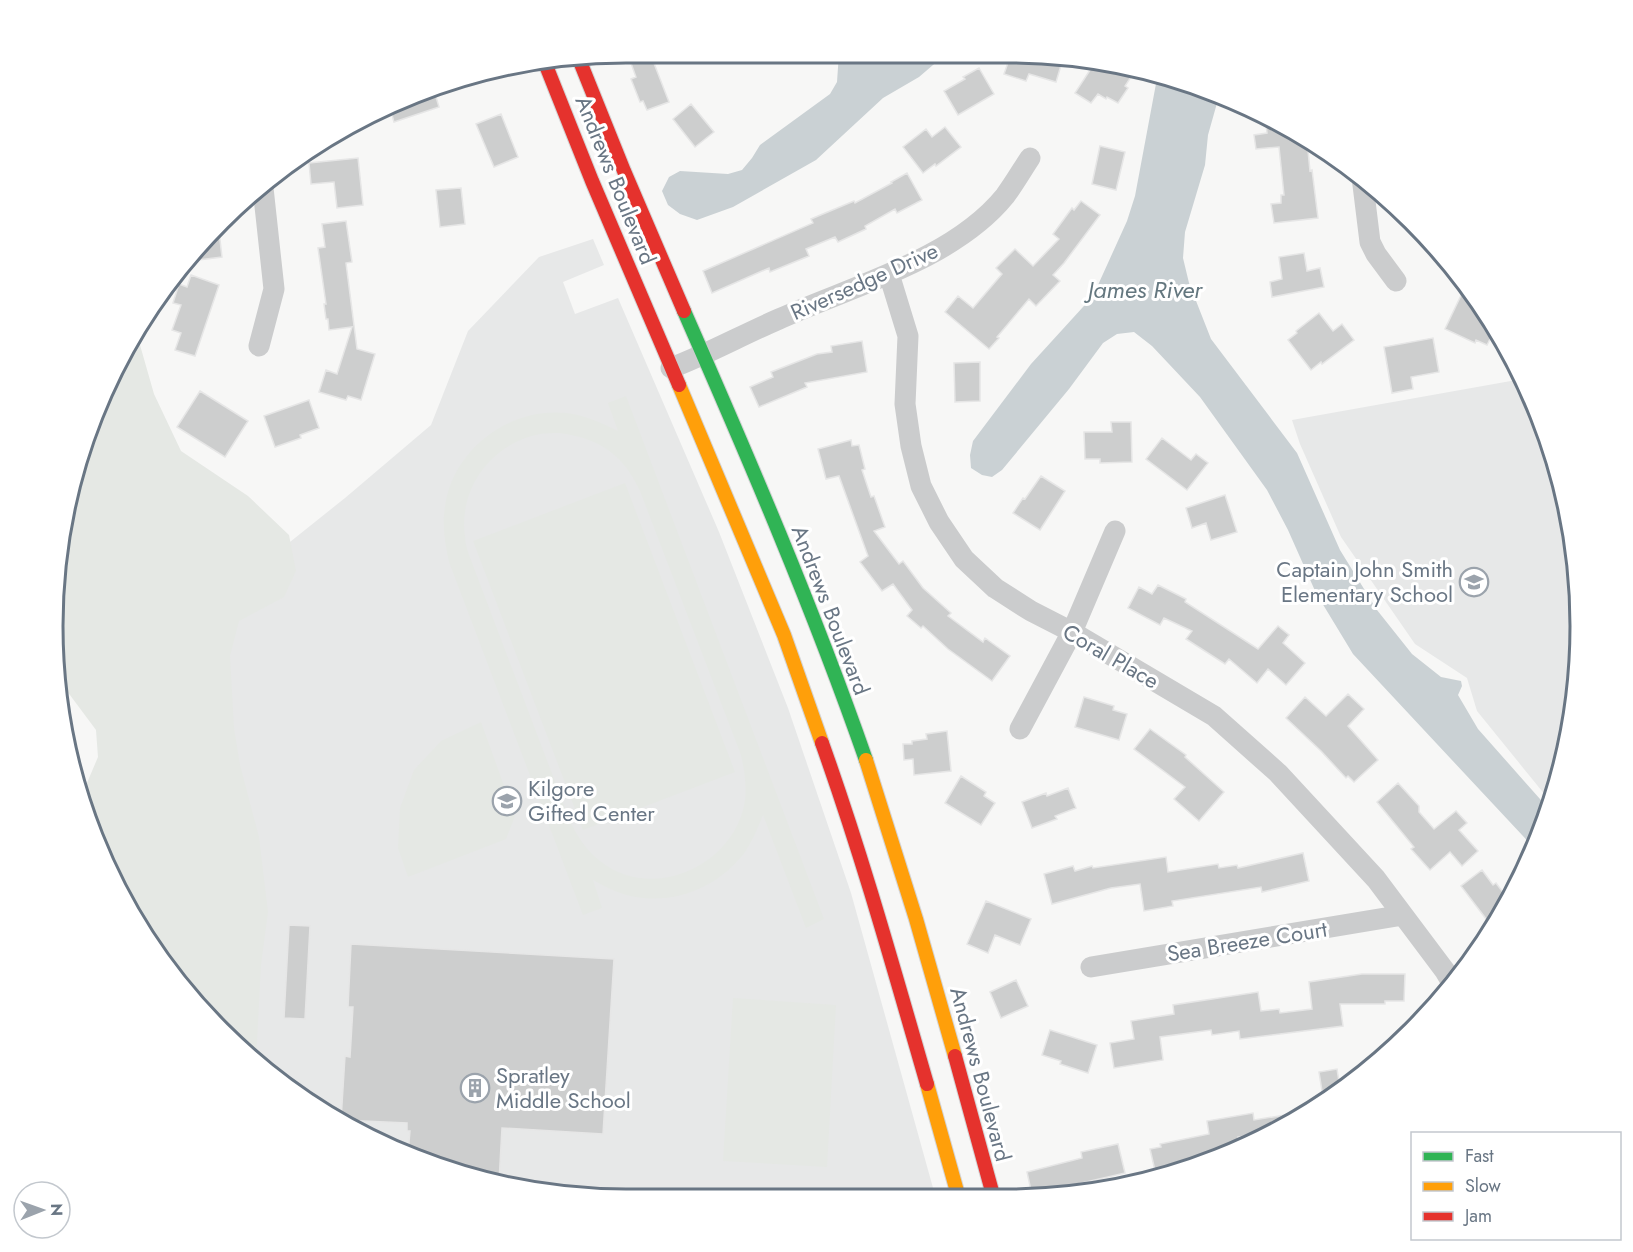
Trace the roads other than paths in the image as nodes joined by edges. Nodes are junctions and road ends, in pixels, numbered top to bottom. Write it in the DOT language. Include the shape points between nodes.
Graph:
graph roads {
  1 [pos="581,65"];
  2 [pos="547,69"];
  3 [pos="1030,158"];
  4 [pos="1364,191"];
  5 [pos="264,195"];
  6 [pos="889,274"];
  7 [pos="1396,281"];
  8 [pos="259,346"];
  9 [pos="703,355"];
  10 [pos="671,368"];
  11 [pos="1115,531"];
  12 [pos="1072,632"];
  13 [pos="1020,729"];
  14 [pos="1403,915"];
  15 [pos="1091,967"];
  16 [pos="1448,976"];
  17 [pos="956,1189"];
  18 [pos="991,1189"];
  1 -- 9 [label="street, Andrews Boulevard"];
  2 -- 10 [label="street, Andrews Boulevard"];
  3 -- 6 [label="street, Riversedge Drive" via="1004,196 973,226 943,247"];
  4 -- 7 [label="street" via="1370,242"];
  5 -- 8 [label="street" via="274,289"];
  6 -- 9 [label="street, Riversedge Drive" via="778,319"];
  6 -- 12 [label="street, Coral Place" via="908,336 905,404 911,446 921,486 939,522 964,559 995,588"];
  9 -- 10 [label="street, Riversedge Drive"];
  9 -- 18 [label="street, Andrews Boulevard" via="851,718 918,928"];
  10 -- 17 [label="street, Andrews Boulevard" via="784,635 843,801"];
  11 -- 12 [label="street"];
  12 -- 13 [label="street"];
  12 -- 14 [label="street, Coral Place" via="1214,716 1278,773 1376,879"];
  14 -- 15 [label="street, Sea Breeze Court"];
  14 -- 16 [label="street, Coral Place"];
}
